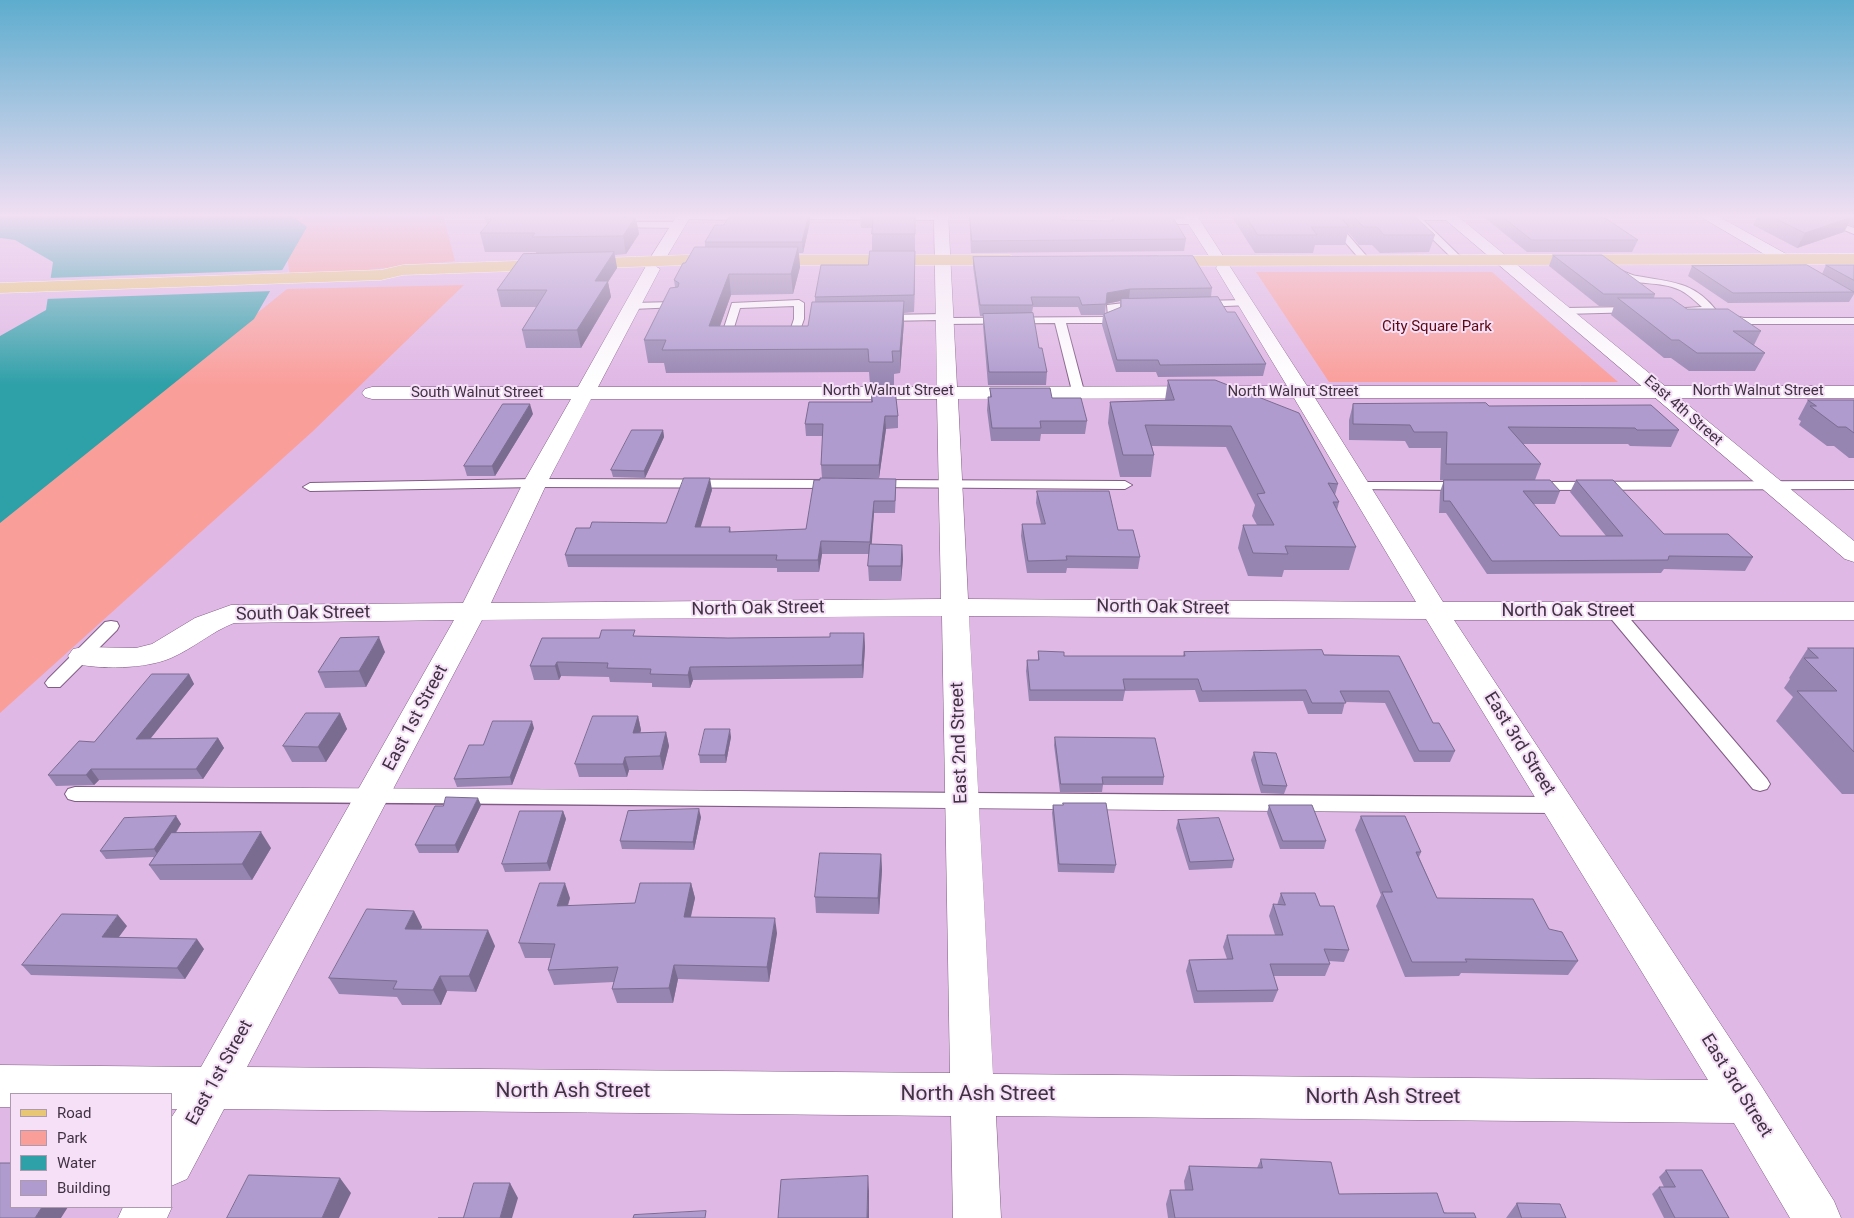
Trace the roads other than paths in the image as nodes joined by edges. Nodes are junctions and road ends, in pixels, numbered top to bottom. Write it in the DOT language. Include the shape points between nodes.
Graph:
graph roads {
  1 [pos="559,271"];
  2 [pos="652,271"];
  3 [pos="943,271"];
  4 [pos="1226,271"];
  5 [pos="1516,271"];
  6 [pos="1617,271"];
  7 [pos="0,288"];
  8 [pos="1246,303"];
  9 [pos="1155,304"];
  10 [pos="1195,304"];
  11 [pos="632,306"];
  12 [pos="675,306"];
  13 [pos="1646,310"];
  14 [pos="1675,310"];
  15 [pos="1711,310"];
  16 [pos="1564,311"];
  17 [pos="866,318"];
  18 [pos="804,319"];
  19 [pos="945,319"];
  20 [pos="1060,321"];
  21 [pos="1854,321"];
  22 [pos="948,391"];
  23 [pos="1660,391"];
  24 [pos="583,392"];
  25 [pos="1078,392"];
  26 [pos="1302,392"];
  27 [pos="1854,392"];
  28 [pos="372,393"];
  29 [pos="535,483"];
  30 [pos="951,484"];
  31 [pos="1125,484"];
  32 [pos="1854,485"];
  33 [pos="1359,486"];
  34 [pos="1474,486"];
  35 [pos="1522,486"];
  36 [pos="310,487"];
  37 [pos="1772,487"];
  38 [pos="1854,554"];
  39 [pos="955,606"];
  40 [pos="1435,611"];
  41 [pos="1614,611"];
  42 [pos="1854,611"];
  43 [pos="472,612"];
  44 [pos="111,626"];
  45 [pos="83,656"];
  46 [pos="54,683"];
  47 [pos="1760,784"];
  48 [pos="75,794"];
  49 [pos="374,795"];
  50 [pos="962,802"];
  51 [pos="1558,805"];
  52 [pos="0,1086"];
  53 [pos="210,1089"];
  54 [pos="972,1095"];
  55 [pos="1746,1102"];
  56 [pos="172,1161"];
  57 [pos="977,1218"];
  58 [pos="1817,1218"];
  1 -- 7 [label="main road" via="393,281 381,275"];
  2 -- 11 [label="street, East 1st Street"];
  3 -- 19 [label="street, East 2nd Street"];
  4 -- 8 [label="street, East 3rd Street"];
  5 -- 16 [label="street, East 4th Street"];
  6 -- 15 [label="lane" via="1633,278 1684,288"];
  8 -- 10 [label="lane"];
  8 -- 26 [label="street, East 3rd Street"];
  9 -- 20 [label="lane" via="1111,307 1114,317 1106,320"];
  11 -- 12 [label="lane"];
  11 -- 24 [label="street, East 1st Street"];
  13 -- 16 [label="lane"];
  14 -- 15 [label="lane"];
  15 -- 21 [label="lane" via="1729,319 1744,321"];
  16 -- 23 [label="street, East 4th Street"];
  17 -- 19 [label="lane"];
  18 -- 18 [label="lane" via="799,303 732,305 726,337 793,337"];
  19 -- 20 [label="lane"];
  19 -- 22 [label="street, East 2nd Street"];
  20 -- 25 [label="lane"];
  22 -- 24 [label="street, North Walnut Street"];
  22 -- 25 [label="street, North Walnut Street"];
  22 -- 30 [label="street, East 2nd Street"];
  23 -- 26 [label="street, North Walnut Street"];
  23 -- 27 [label="street, North Walnut Street"];
  23 -- 37 [label="street, East 4th Street"];
  24 -- 28 [label="street, South Walnut Street"];
  24 -- 29 [label="street, East 1st Street"];
  25 -- 26 [label="street, North Walnut Street"];
  26 -- 33 [label="street, East 3rd Street"];
  29 -- 30 [label="lane"];
  29 -- 36 [label="lane"];
  29 -- 43 [label="street, East 1st Street"];
  30 -- 31 [label="lane"];
  30 -- 39 [label="street, East 2nd Street"];
  32 -- 37 [label="lane"];
  33 -- 34 [label="lane"];
  33 -- 40 [label="street, East 3rd Street"];
  35 -- 37 [label="lane"];
  37 -- 38 [label="street, East 4th Street"];
  39 -- 40 [label="street, North Oak Street"];
  39 -- 43 [label="street, North Oak Street"];
  39 -- 50 [label="street, East 2nd Street"];
  40 -- 41 [label="street, North Oak Street"];
  40 -- 51 [label="street, East 3rd Street"];
  41 -- 42 [label="street, North Oak Street"];
  41 -- 47 [label="lane"];
  43 -- 45 [label="street, South Oak Street" via="231,614 205,624 160,652 136,656"];
  43 -- 49 [label="street, East 1st Street"];
  44 -- 45 [label="lane"];
  45 -- 46 [label="lane"];
  48 -- 49 [label="lane"];
  49 -- 50 [label="lane"];
  49 -- 53 [label="street, East 1st Street"];
  50 -- 51 [label="lane"];
  50 -- 54 [label="street, East 2nd Street"];
  51 -- 55 [label="street, East 3rd Street"];
  52 -- 53 [label="street, North Ash Street"];
  53 -- 54 [label="street, North Ash Street"];
  53 -- 56 [label="street, East 1st Street"];
  54 -- 55 [label="street, North Ash Street"];
  54 -- 57 [label="street, East 2nd Street"];
  55 -- 58 [label="street, East 3rd Street"];
}
